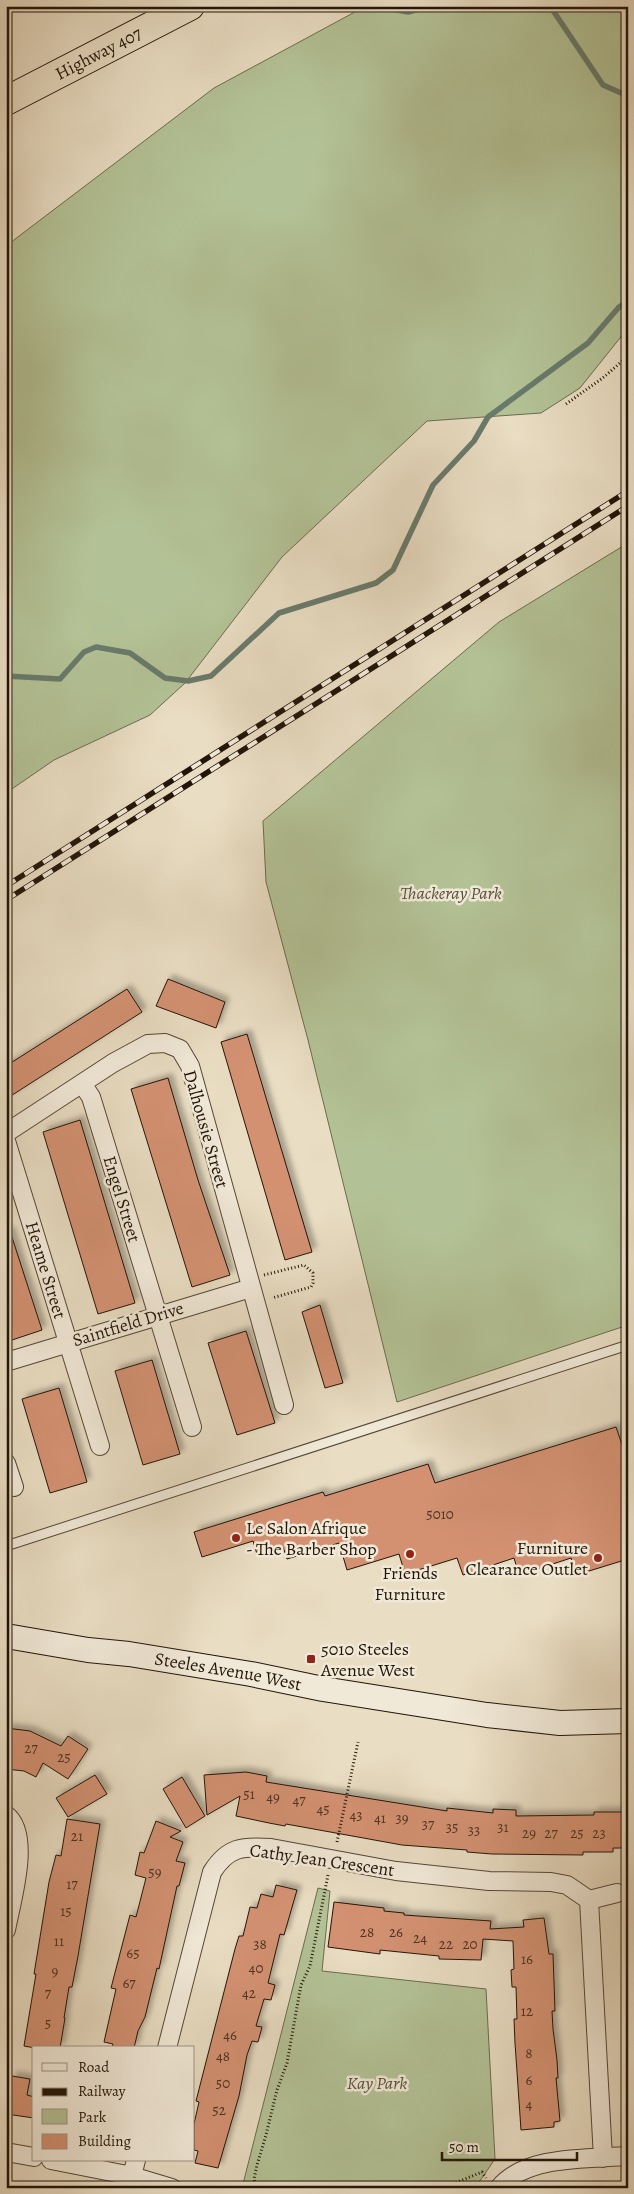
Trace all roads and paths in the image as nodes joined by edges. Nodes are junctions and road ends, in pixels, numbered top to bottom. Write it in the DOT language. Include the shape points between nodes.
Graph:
graph roads {
  1 [pos="190,6"];
  2 [pos="6,101"];
  3 [pos="628,356"];
  4 [pos="566,404"];
  5 [pos="83,1085"];
  6 [pos="6,1133"];
  7 [pos="6,1141"];
  8 [pos="263,1275"];
  9 [pos="251,1288"];
  10 [pos="271,1299"];
  11 [pos="158,1315"];
  12 [pos="68,1343"];
  13 [pos="628,1344"];
  14 [pos="6,1362"];
  15 [pos="284,1405"];
  16 [pos="192,1427"];
  17 [pos="100,1446"];
  18 [pos="6,1463"];
  19 [pos="14,1487"];
  20 [pos="6,1546"];
  21 [pos="6,1636"];
  22 [pos="628,1721"];
  23 [pos="6,1815"];
  24 [pos="617,1893"];
  25 [pos="589,1900"];
  26 [pos="6,1930"];
  27 [pos="310,1966"];
  28 [pos="168,2046"];
  29 [pos="6,2152"];
  30 [pos="628,2156"];
  31 [pos="32,2157"];
  32 [pos="603,2158"];
  33 [pos="72,2162"];
  34 [pos="134,2168"];
  35 [pos="493,2184"];
  36 [pos="172,2188"];
  37 [pos="256,2188"];
  38 [pos="443,2188"];
  1 -- 2 [label="highway, Highway 407"];
  3 -- 4 [label="path"];
  5 -- 6 [label="street, Dalhousie Street"];
  5 -- 9 [label="street, Dalhousie Street" via="148,1044 165,1043 180,1049 190,1066"];
  5 -- 11 [label="street, Engel Street" via="91,1097"];
  7 -- 12 [label="street, Heame Street"];
  8 -- 10 [label="path" via="304,1265 313,1273 311,1287"];
  9 -- 11 [label="street, Saintfield Drive"];
  9 -- 15 [label="street"];
  11 -- 12 [label="street, Saintfield Drive"];
  11 -- 16 [label="street, Engel Street"];
  12 -- 14 [label="street, Saintfield Drive"];
  12 -- 17 [label="street, Heame Street"];
  13 -- 20 [label="lane"];
  18 -- 19 [label="street"];
  21 -- 22 [label="main road, Steeles Avenue West" via="487,1715 560,1722"];
  23 -- 26 [label="street" via="12,1820 17,1833 20,1852"];
  24 -- 25 [label="street"];
  25 -- 28 [label="street, Cathy Jean Crescent" via="567,1885 552,1882 489,1881 396,1871 271,1848 232,1851 219,1860 212,1872"];
  25 -- 32 [label="street"];
  27 -- 37 [label="path" via="301,1985 286,2063 257,2165"];
  29 -- 31 [label="street"];
  30 -- 32 [label="street"];
  32 -- 35 [label="street" via="543,2163"];
  33 -- 34 [label="street"];
  34 -- 36 [label="street"];
  35 -- 38 [label="path" via="482,2172"];
}
